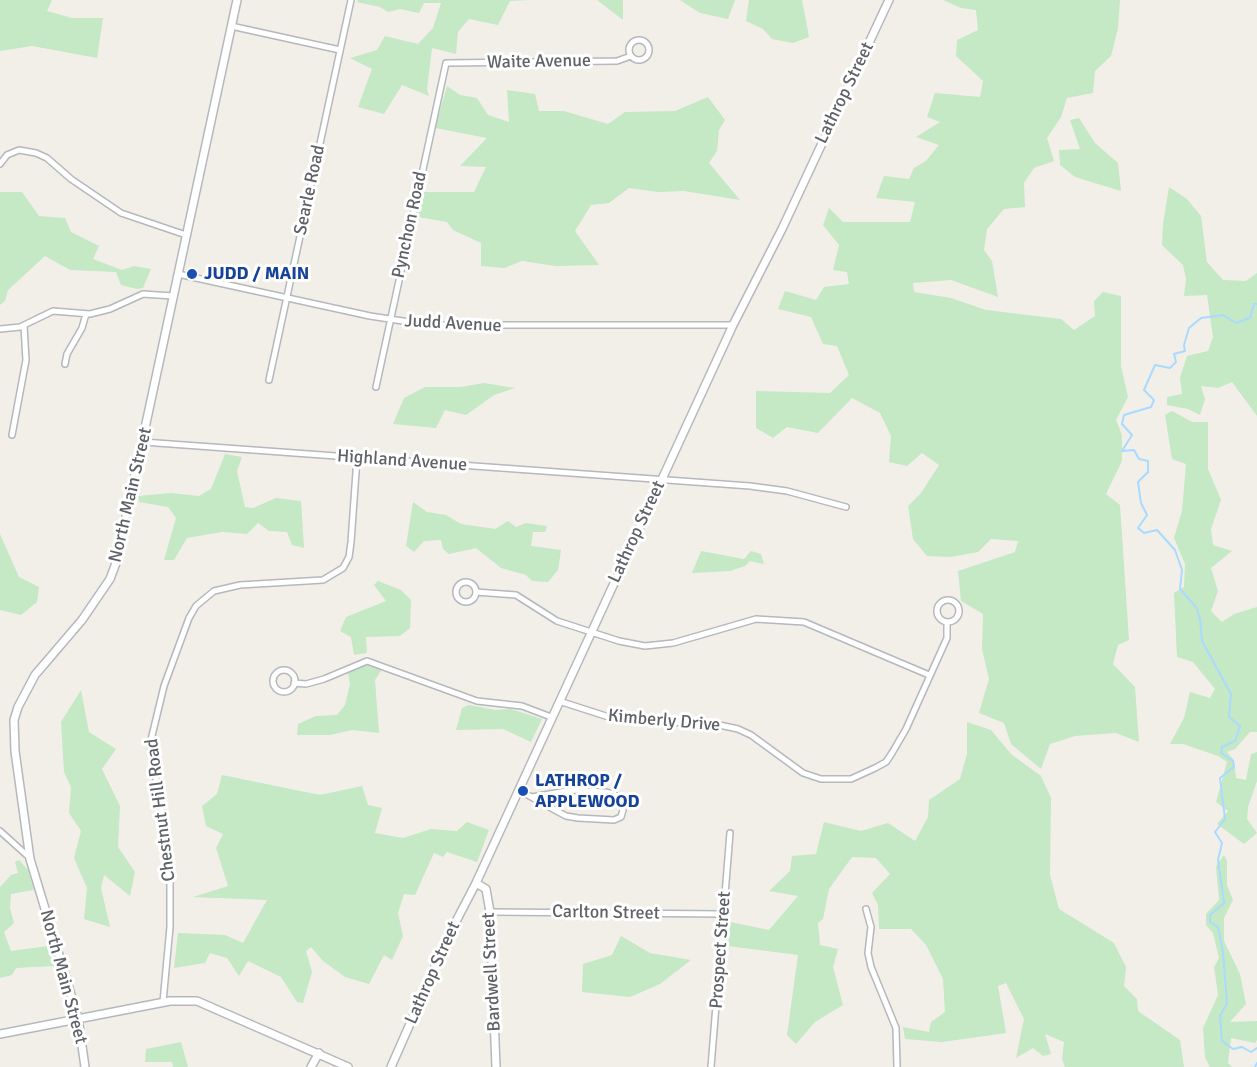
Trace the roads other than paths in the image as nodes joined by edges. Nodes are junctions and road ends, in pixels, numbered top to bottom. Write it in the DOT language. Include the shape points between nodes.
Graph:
graph roads {
  1 [pos="237,0"];
  2 [pos="351,0"];
  3 [pos="889,0"];
  4 [pos="231,26"];
  5 [pos="340,50"];
  6 [pos="631,56"];
  7 [pos="446,63"];
  8 [pos="0,164"];
  9 [pos="186,235"];
  10 [pos="178,274"];
  11 [pos="173,296"];
  12 [pos="288,298"];
  13 [pos="86,314"];
  14 [pos="390,319"];
  15 [pos="733,325"];
  16 [pos="24,326"];
  17 [pos="0,329"];
  18 [pos="65,364"];
  19 [pos="269,380"];
  20 [pos="376,387"];
  21 [pos="12,435"];
  22 [pos="143,442"];
  23 [pos="357,458"];
  24 [pos="661,479"];
  25 [pos="846,507"];
  26 [pos="476,592"];
  27 [pos="947,622"];
  28 [pos="592,630"];
  29 [pos="929,675"];
  30 [pos="294,683"];
  31 [pos="559,701"];
  32 [pos="551,717"];
  33 [pos="519,790"];
  34 [pos="532,797"];
  35 [pos="0,831"];
  36 [pos="730,832"];
  37 [pos="30,859"];
  38 [pos="476,883"];
  39 [pos="866,909"];
  40 [pos="490,912"];
  41 [pos="723,914"];
  42 [pos="163,1002"];
  43 [pos="78,1018"];
  44 [pos="0,1034"];
  45 [pos="319,1053"];
  46 [pos="85,1067"];
  47 [pos="311,1067"];
  48 [pos="348,1067"];
  49 [pos="391,1067"];
  50 [pos="496,1067"];
  51 [pos="711,1067"];
  52 [pos="897,1067"];
  1 -- 4 [label="street, North Main Street"];
  2 -- 5 [label="street, Searle Road"];
  3 -- 15 [label="street, Lathrop Street"];
  4 -- 5 [label="street"];
  4 -- 9 [label="street, North Main Street"];
  5 -- 12 [label="street, Searle Road"];
  6 -- 7 [label="street, Waite Avenue" via="617,61"];
  7 -- 14 [label="street, Pynchon Road"];
  8 -- 9 [label="street" via="7,155 19,150 36,153 121,213"];
  9 -- 10 [label="street, North Main Street"];
  10 -- 11 [label="street, North Main Street"];
  10 -- 12 [label="street, Judd Avenue"];
  11 -- 13 [label="street" via="143,294 110,309"];
  11 -- 22 [label="street, North Main Street"];
  12 -- 14 [label="street, Judd Avenue"];
  12 -- 19 [label="street, Searle Road"];
  13 -- 16 [label="street" via="52,311"];
  13 -- 18 [label="street"];
  14 -- 15 [label="street, Judd Avenue" via="456,327"];
  14 -- 20 [label="street, Pynchon Road"];
  15 -- 24 [label="street, Lathrop Street"];
  16 -- 17 [label="street"];
  16 -- 21 [label="street" via="26,360"];
  22 -- 23 [label="street, Highland Avenue"];
  22 -- 37 [label="street, North Main Street" via="123,539 110,579 82,620 35,675 18,707 13,733"];
  23 -- 24 [label="street, Highland Avenue"];
  23 -- 42 [label="street, Chestnut Hill Road" via="351,542 343,567 323,580 224,587 202,599 189,618 164,686 150,744 170,883"];
  24 -- 25 [label="street, Highland Avenue" via="770,488"];
  24 -- 28 [label="street, Lathrop Street"];
  26 -- 28 [label="street" via="516,595 557,621"];
  27 -- 27 [label="street, Kimberly Drive" via="941,619 938,609 948,600 955,602 960,612 954,621"];
  27 -- 29 [label="street, Kimberly Drive" via="947,638"];
  28 -- 29 [label="street" via="634,644 659,646 745,621 787,620 826,629"];
  28 -- 31 [label="street, Lathrop Street"];
  29 -- 31 [label="street, Kimberly Drive" via="906,729 886,762 861,777 837,780 803,773 738,729 715,724 618,720"];
  30 -- 30 [label="street" via="288,691 273,684 281,670 288,671"];
  30 -- 32 [label="street" via="324,679 367,660 477,701 522,706"];
  31 -- 32 [label="street, Lathrop Street"];
  32 -- 33 [label="street, Lathrop Street"];
  33 -- 34 [label="street"];
  33 -- 38 [label="street, Lathrop Street"];
  34 -- 34 [label="street" via="573,790 610,793 622,801 623,810 618,818 607,820 566,816"];
  35 -- 37 [label="street"];
  36 -- 41 [label="street, Prospect Street"];
  37 -- 43 [label="street, North Main Street"];
  38 -- 40 [label="street, Bardwell Street" via="486,889"];
  38 -- 49 [label="street, Lathrop Street"];
  39 -- 52 [label="street" via="871,927 871,967 896,1028"];
  40 -- 41 [label="street, Carlton Street"];
  40 -- 50 [label="street, Bardwell Street"];
  41 -- 51 [label="street, Prospect Street"];
  42 -- 43 [label="street"];
  42 -- 45 [label="street" via="204,1002"];
  43 -- 44 [label="street"];
  43 -- 46 [label="street, North Main Street"];
  45 -- 47 [label="street"];
  45 -- 48 [label="street"];
}
